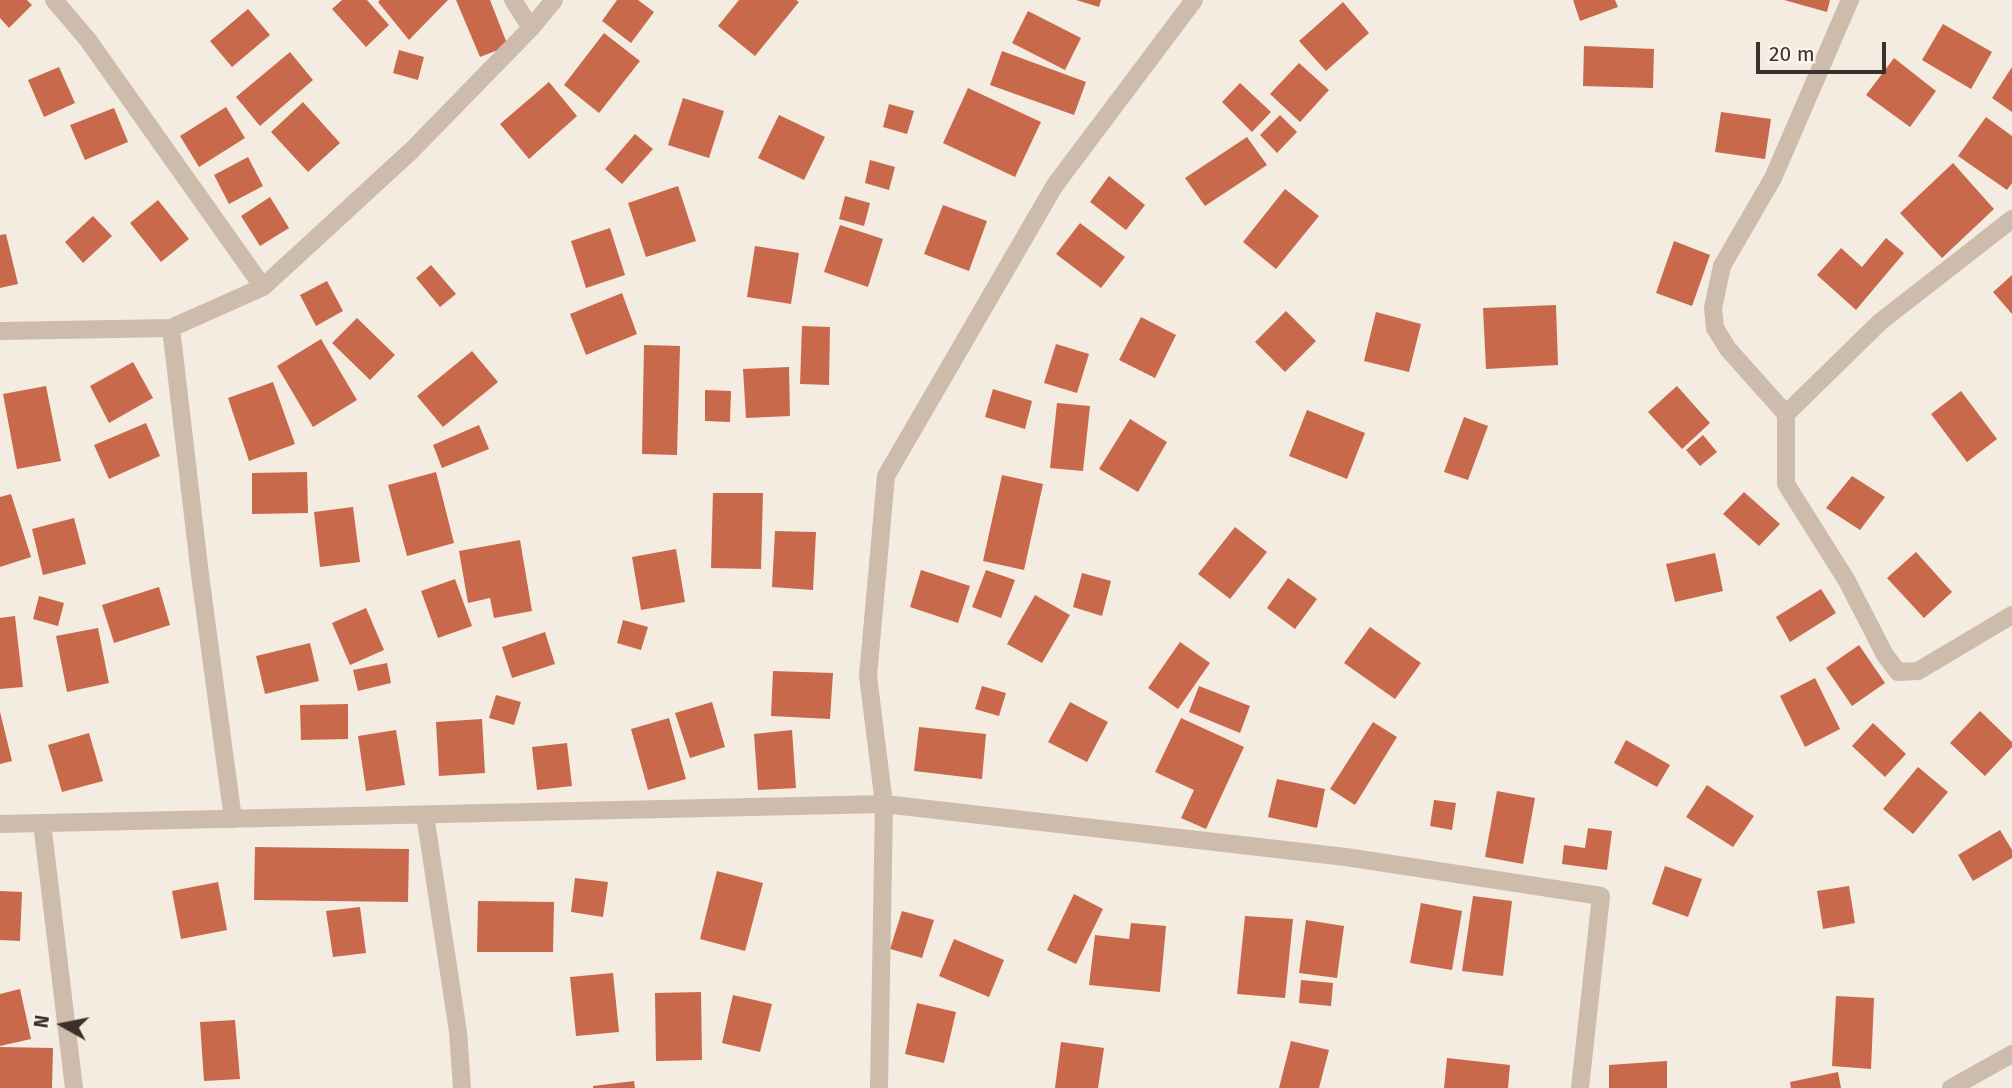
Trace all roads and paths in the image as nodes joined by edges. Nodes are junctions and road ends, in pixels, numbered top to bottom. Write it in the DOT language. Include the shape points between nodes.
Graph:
graph roads {
  1 [pos="54,0"];
  2 [pos="513,0"];
  3 [pos="554,0"];
  4 [pos="1194,0"];
  5 [pos="1850,0"];
  6 [pos="531,28"];
  7 [pos="2012,219"];
  8 [pos="262,287"];
  9 [pos="171,328"];
  10 [pos="0,331"];
  11 [pos="1786,414"];
  12 [pos="2012,615"];
  13 [pos="884,804"];
  14 [pos="425,815"];
  15 [pos="233,819"];
  16 [pos="42,823"];
  17 [pos="0,824"];
  18 [pos="2012,1054"];
  19 [pos="74,1088"];
  20 [pos="462,1088"];
  21 [pos="879,1088"];
  22 [pos="1580,1088"];
  23 [pos="1951,1088"];
  1 -- 8 [label="street" via="88,40"];
  2 -- 6 [label="street"];
  3 -- 6 [label="street"];
  4 -- 13 [label="street" via="1055,185 886,476 868,676"];
  5 -- 11 [label="street" via="1773,178 1722,266 1713,308 1715,328 1728,349"];
  6 -- 8 [label="street" via="412,150"];
  7 -- 11 [label="street" via="1880,323"];
  8 -- 9 [label="street"];
  9 -- 10 [label="street"];
  9 -- 15 [label="street"];
  11 -- 12 [label="street" via="1786,484 1898,672 1918,671"];
  13 -- 14 [label="street"];
  13 -- 21 [label="street"];
  13 -- 22 [label="street" via="1346,857 1601,896"];
  14 -- 15 [label="street"];
  14 -- 20 [label="street" via="458,1032"];
  15 -- 16 [label="street"];
  16 -- 17 [label="street"];
  16 -- 19 [label="street"];
  18 -- 23 [label="street"];
}
